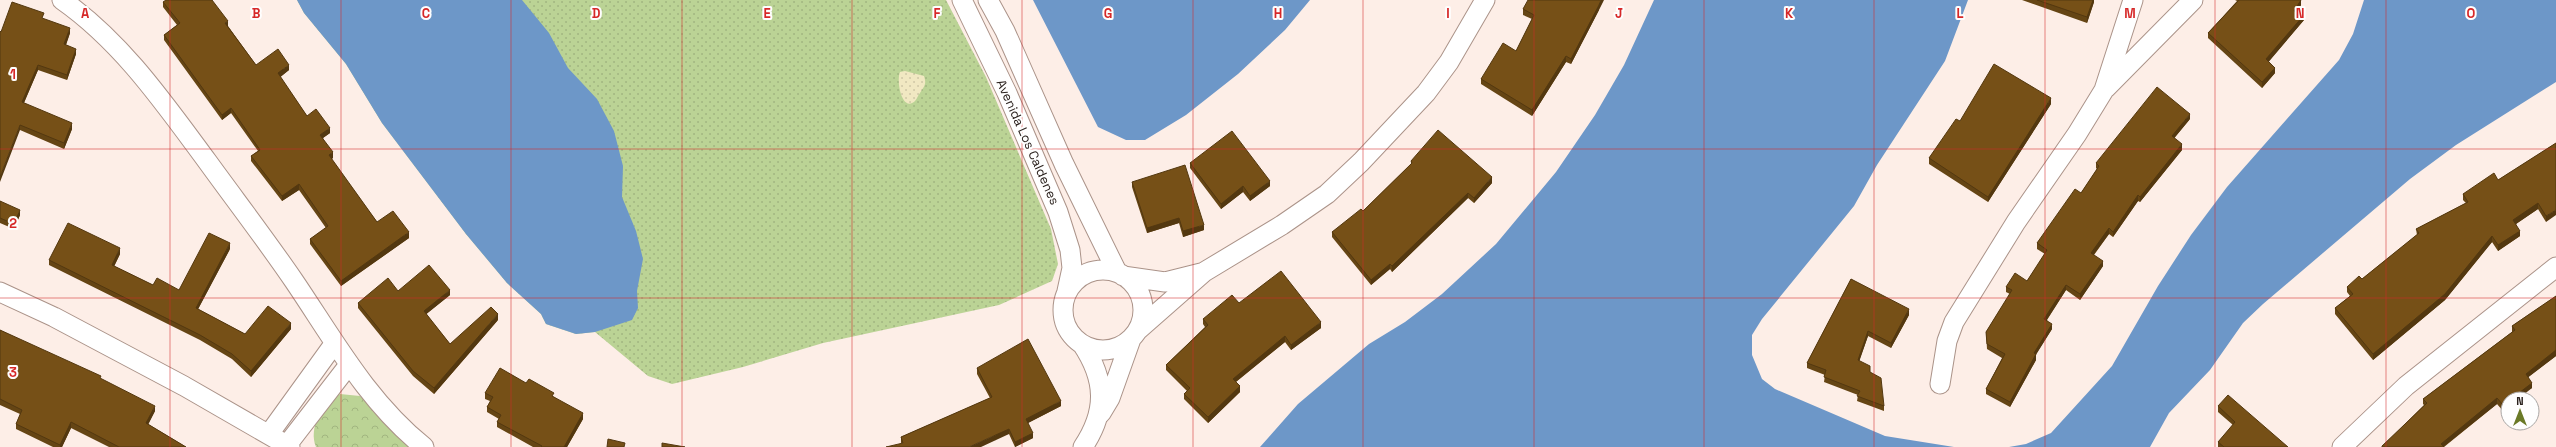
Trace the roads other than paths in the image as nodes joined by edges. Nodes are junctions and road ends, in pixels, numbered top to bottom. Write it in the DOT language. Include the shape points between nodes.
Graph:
graph roads {
  1 [pos="62,0"];
  2 [pos="962,0"];
  3 [pos="988,0"];
  4 [pos="1485,0"];
  5 [pos="2133,0"];
  6 [pos="2193,0"];
  7 [pos="2104,90"];
  8 [pos="2556,267"];
  9 [pos="1204,272"];
  10 [pos="1120,274"];
  11 [pos="1068,291"];
  12 [pos="0,292"];
  13 [pos="1134,334"];
  14 [pos="334,344"];
  15 [pos="1082,344"];
  16 [pos="348,366"];
  17 [pos="1940,384"];
  18 [pos="1097,417"];
  19 [pos="269,434"];
  20 [pos="289,446"];
  21 [pos="424,447"];
  22 [pos="1084,447"];
  23 [pos="2342,447"];
  1 -- 14 [label="street" via="100,31 131,62 160,98 294,281"];
  2 -- 11 [label="street, Avenida Los Caldenes" via="1007,93 1058,212 1070,250 1072,268"];
  3 -- 10 [label="street, Avenida Los Caldenes" via="1005,31 1064,164"];
  4 -- 9 [label="street" via="1449,62 1426,93 1361,162 1327,194 1282,225"];
  5 -- 7 [label="street"];
  6 -- 7 [label="street"];
  7 -- 17 [label="street" via="2016,222 1954,322 1947,341"];
  8 -- 23 [label="street" via="2406,386"];
  9 -- 10 [label="street" via="1165,282"];
  9 -- 13 [label="street"];
  10 -- 11 [label="street" via="1106,270 1084,275"];
  10 -- 13 [label="street" via="1133,284 1140,294 1143,306 1142,318"];
  11 -- 15 [label="street" via="1063,308 1066,326 1072,337"];
  12 -- 19 [label="street" via="54,317"];
  13 -- 15 [label="street" via="1120,346 1108,350 1094,349"];
  13 -- 18 [label="street" via="1110,398"];
  14 -- 16 [label="street"];
  14 -- 19 [label="street"];
  15 -- 18 [label="street" via="1095,364 1100,382"];
  16 -- 20 [label="street"];
  16 -- 21 [label="street" via="385,411"];
  18 -- 22 [label="street" via="1093,432"];
  19 -- 20 [label="street"];
}
